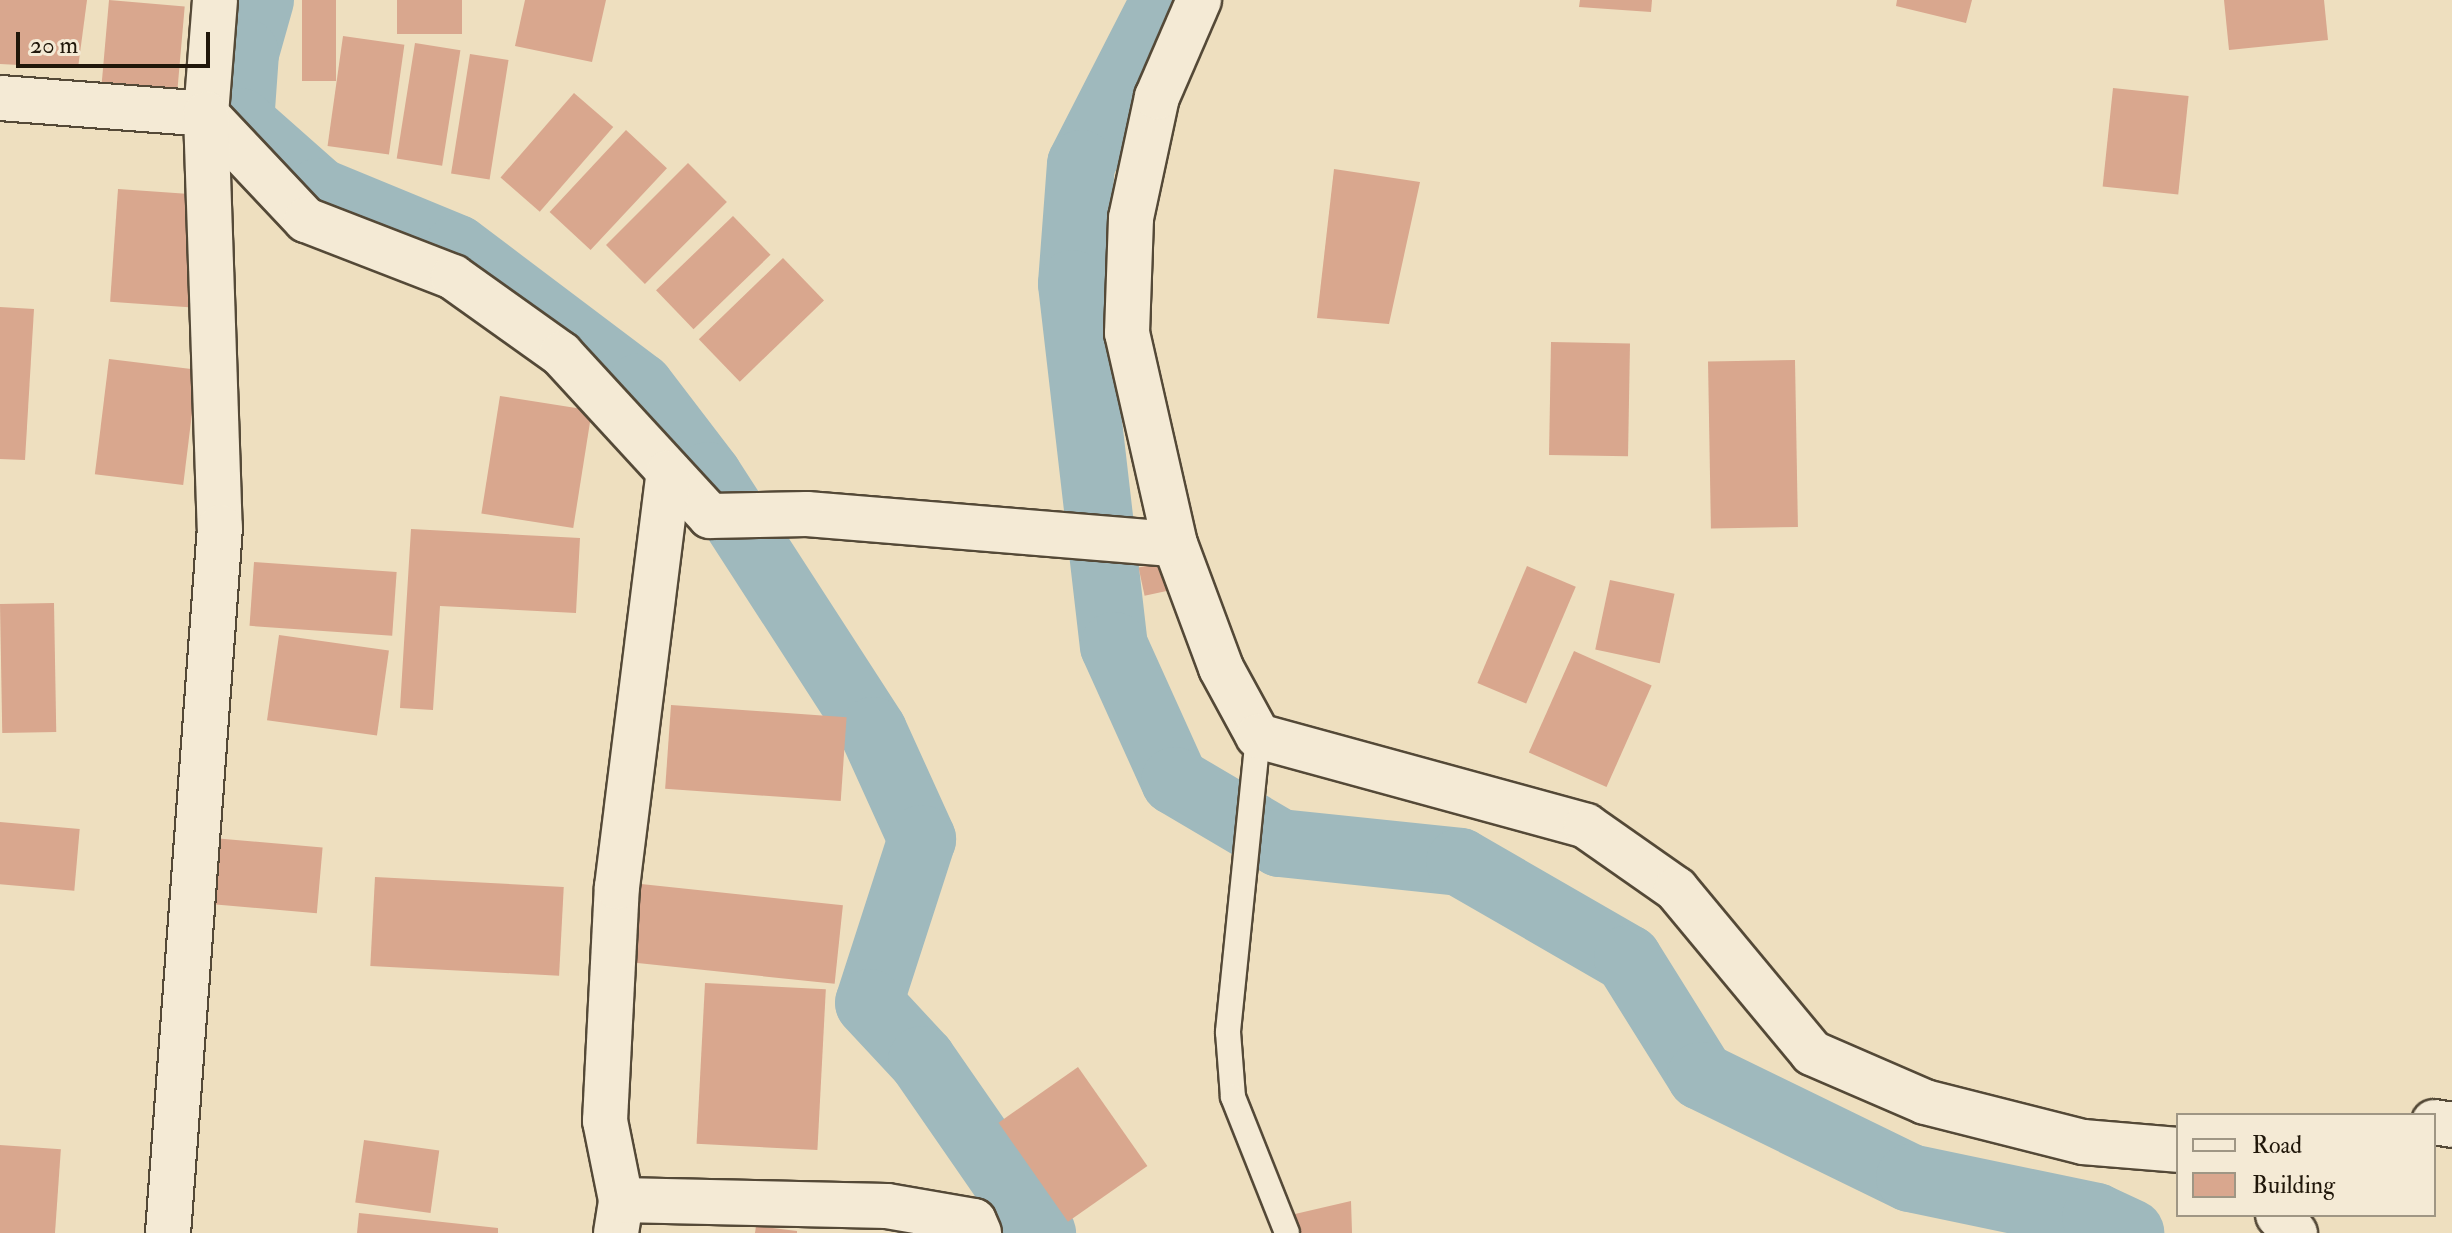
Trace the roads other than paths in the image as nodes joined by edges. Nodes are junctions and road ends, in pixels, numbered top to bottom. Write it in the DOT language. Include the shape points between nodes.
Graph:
graph roads {
  1 [pos="215,0"];
  2 [pos="1199,0"];
  3 [pos="0,98"];
  4 [pos="206,114"];
  5 [pos="669,472"];
  6 [pos="1160,544"];
  7 [pos="1258,736"];
  8 [pos="2176,1150"];
  9 [pos="619,1216"];
  10 [pos="2280,1217"];
  11 [pos="168,1233"];
  12 [pos="979,1233"];
  13 [pos="1287,1233"];
  14 [pos="2295,1233"];
  1 -- 4 [label="street"];
  2 -- 6 [label="street" via="1157,97 1131,218 1127,333"];
  3 -- 4 [label="street"];
  4 -- 5 [label="street" via="306,220 453,277 561,354"];
  4 -- 11 [label="street" via="220,527"];
  5 -- 6 [label="street" via="710,516 807,514"];
  5 -- 9 [label="street" via="617,887 605,1121"];
  6 -- 7 [label="street"];
  7 -- 8 [label="street" via="1586,826 1676,889 1812,1053 1925,1102 2083,1142"];
  7 -- 13 [label="lane" via="1228,1032 1233,1097"];
  9 -- 12 [label="street" via="887,1206 974,1221"];
  10 -- 14 [label="street"];
}
